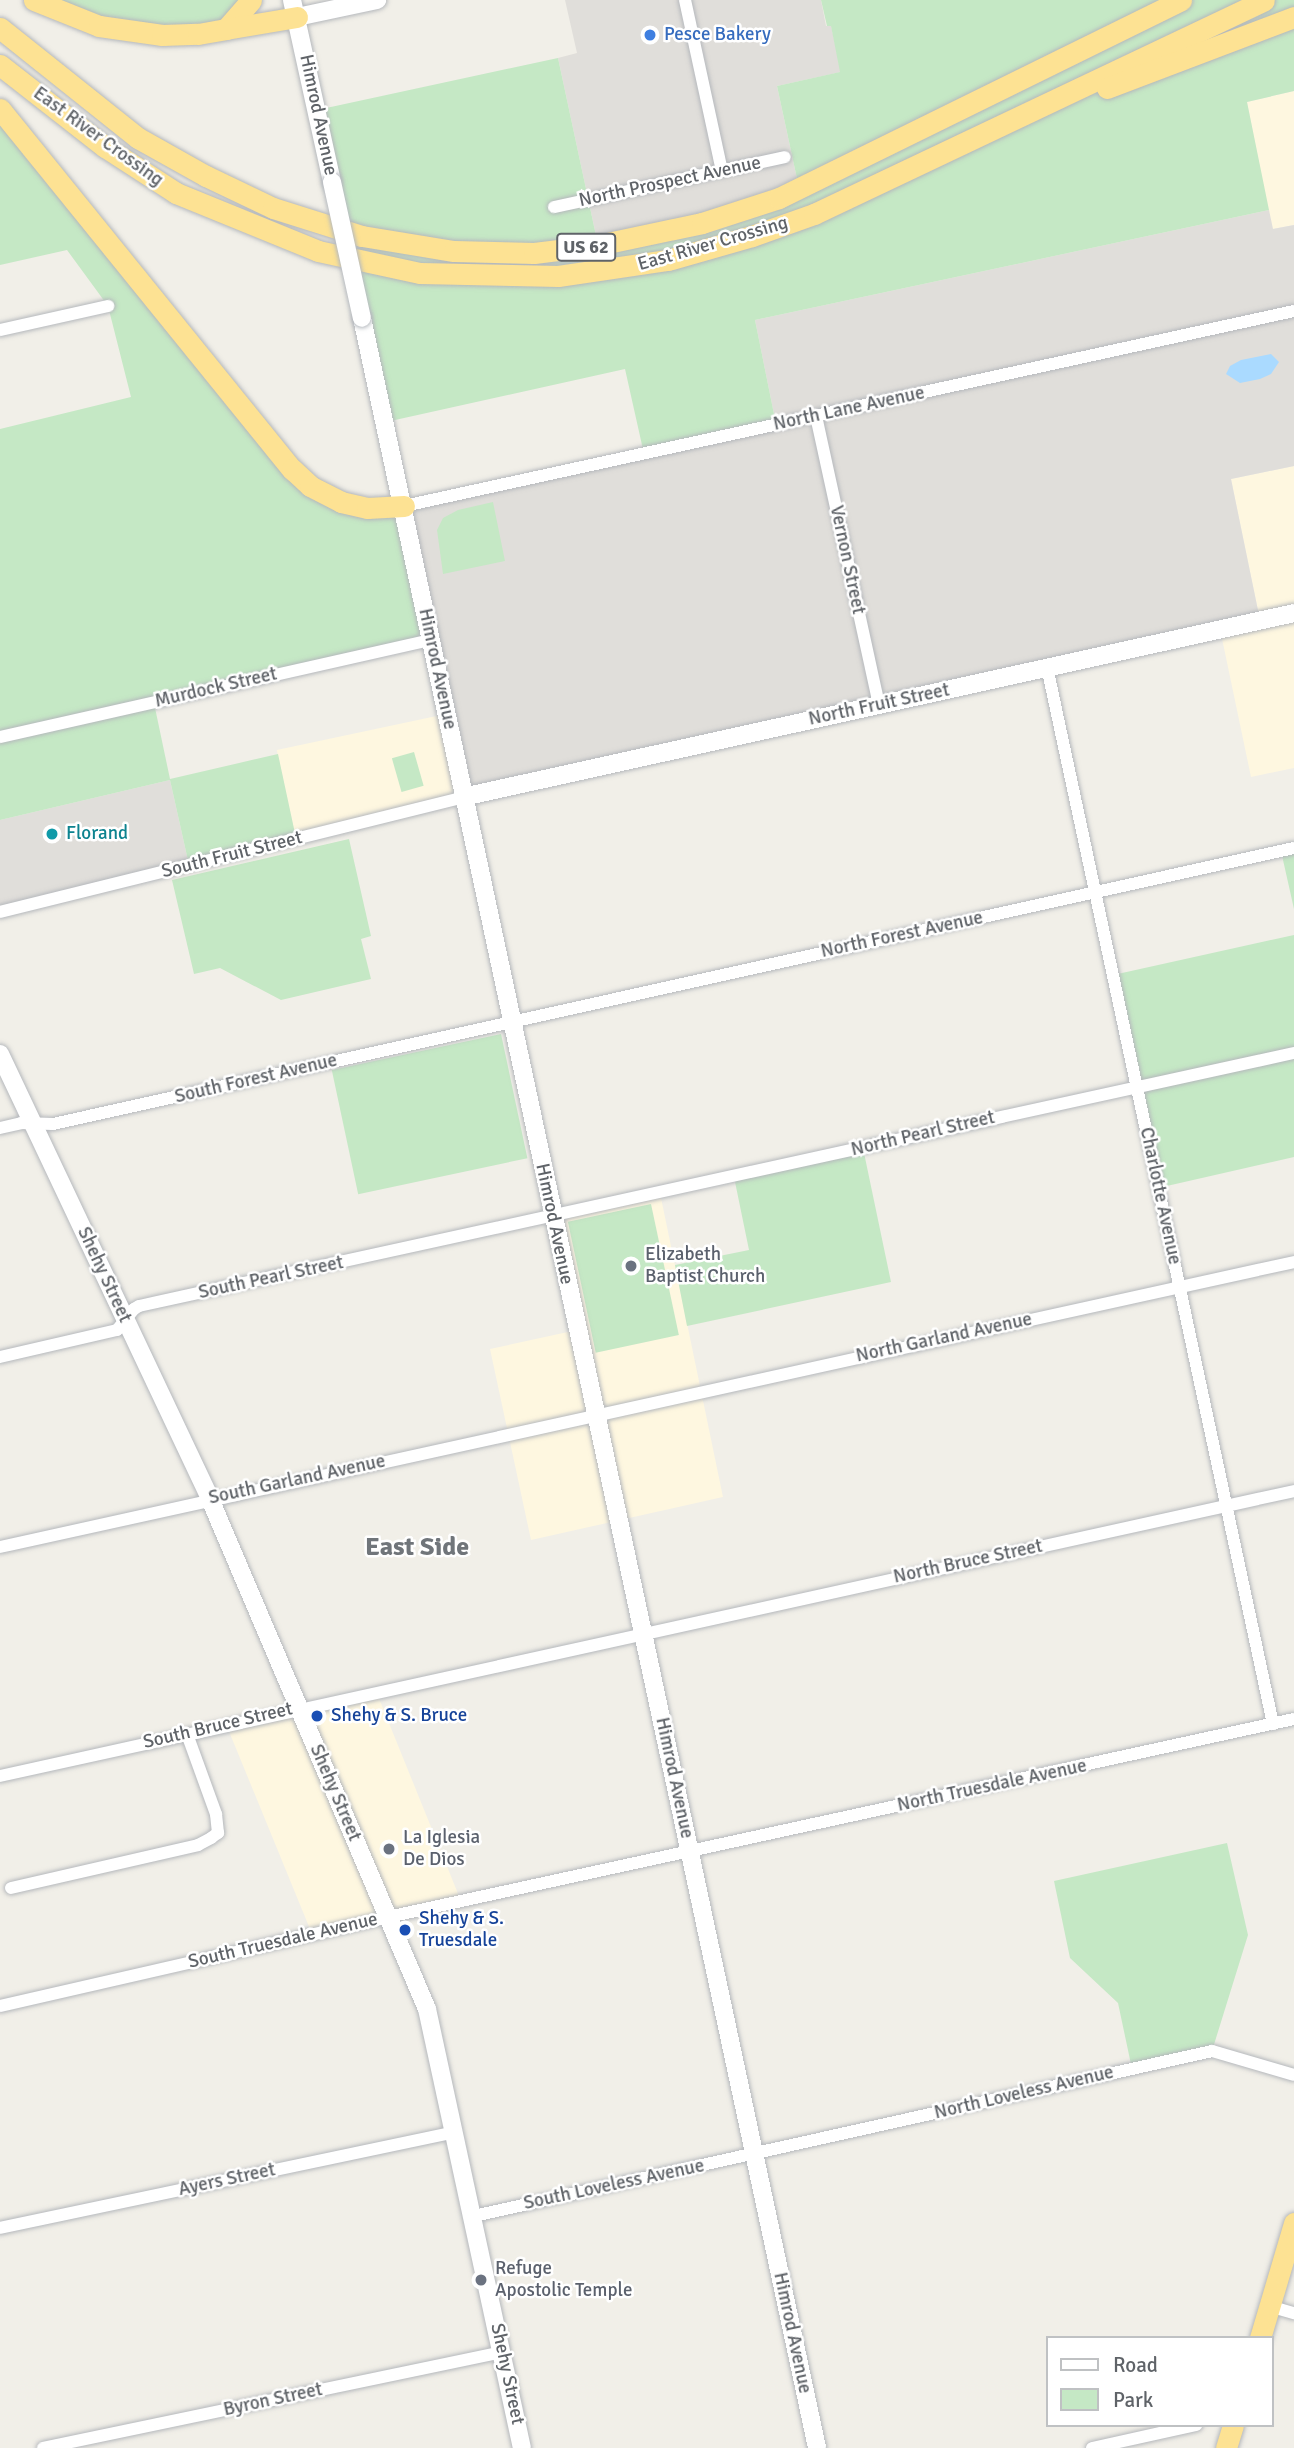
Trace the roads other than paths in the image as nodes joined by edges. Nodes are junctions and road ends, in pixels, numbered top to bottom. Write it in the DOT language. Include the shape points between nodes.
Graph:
graph roads {
  1 [pos="34,0"];
  2 [pos="251,0"];
  3 [pos="377,0"];
  4 [pos="685,0"];
  5 [pos="1181,0"];
  6 [pos="1264,0"];
  7 [pos="295,8"];
  8 [pos="1294,17"];
  9 [pos="0,28"];
  10 [pos="226,29"];
  11 [pos="0,65"];
  12 [pos="0,108"];
  13 [pos="958,145"];
  14 [pos="785,157"];
  15 [pos="722,171"];
  16 [pos="554,207"];
  17 [pos="108,306"];
  18 [pos="1294,311"];
  19 [pos="0,330"];
  20 [pos="816,416"];
  21 [pos="404,506"];
  22 [pos="1294,613"];
  23 [pos="431,640"];
  24 [pos="1047,667"];
  25 [pos="879,705"];
  26 [pos="0,737"];
  27 [pos="463,797"];
  28 [pos="1294,848"];
  29 [pos="1095,892"];
  30 [pos="0,912"];
  31 [pos="511,1021"];
  32 [pos="1294,1053"];
  33 [pos="0,1054"];
  34 [pos="1137,1087"];
  35 [pos="33,1124"];
  36 [pos="0,1128"];
  37 [pos="553,1216"];
  38 [pos="1294,1262"];
  39 [pos="1180,1286"];
  40 [pos="126,1320"];
  41 [pos="0,1357"];
  42 [pos="595,1415"];
  43 [pos="1294,1491"];
  44 [pos="211,1499"];
  45 [pos="1226,1505"];
  46 [pos="0,1548"];
  47 [pos="642,1632"];
  48 [pos="299,1707"];
  49 [pos="1294,1720"];
  50 [pos="1273,1724"];
  51 [pos="187,1734"];
  52 [pos="0,1776"];
  53 [pos="690,1852"];
  54 [pos="11,1888"];
  55 [pos="388,1917"];
  56 [pos="0,2006"];
  57 [pos="1294,2076"];
  58 [pos="454,2132"];
  59 [pos="754,2154"];
  60 [pos="474,2216"];
  61 [pos="1294,2223"];
  62 [pos="0,2228"];
  63 [pos="1269,2306"];
  64 [pos="1294,2314"];
  65 [pos="1261,2336"];
  66 [pos="502,2352"];
  67 [pos="1186,2427"];
  68 [pos="1232,2427"];
  69 [pos="43,2448"];
  70 [pos="522,2448"];
  71 [pos="817,2448"];
  72 [pos="1092,2448"];
  73 [pos="1226,2448"];
  1 -- 10 [label="highway" via="99,26 131,31 198,34"];
  2 -- 10 [label="highway"];
  3 -- 7 [label="street"];
  4 -- 15 [label="street"];
  5 -- 9 [label="highway, East River Crossing / US 62" via="779,198 702,223 534,253 453,251 362,236 273,208 138,138"];
  6 -- 13 [label="highway, East River Crossing / US 62"];
  7 -- 10 [label="highway"];
  7 -- 21 [label="street, Himrod Avenue, bridge"];
  8 -- 13 [label="highway"];
  11 -- 13 [label="highway, East River Crossing / US 62" via="105,147 176,193 318,251 420,273 558,276 668,260 814,214"];
  12 -- 21 [label="highway" via="292,469 310,486 341,502 367,508"];
  14 -- 15 [label="street, North Prospect Avenue"];
  15 -- 16 [label="street, North Prospect Avenue"];
  17 -- 19 [label="street"];
  18 -- 20 [label="street, North Lane Avenue"];
  20 -- 21 [label="street, North Lane Avenue"];
  20 -- 25 [label="street, Vernon Street"];
  21 -- 23 [label="street, Himrod Avenue"];
  22 -- 24 [label="street, North Fruit Street"];
  23 -- 26 [label="street, Murdock Street"];
  23 -- 27 [label="street, Himrod Avenue"];
  24 -- 25 [label="street, North Fruit Street"];
  24 -- 29 [label="street, Charlotte Avenue"];
  25 -- 27 [label="street, North Fruit Street"];
  27 -- 30 [label="street, South Fruit Street"];
  27 -- 31 [label="street, Himrod Avenue"];
  28 -- 29 [label="street, North Forest Avenue"];
  29 -- 31 [label="street, North Forest Avenue"];
  29 -- 34 [label="street, Charlotte Avenue"];
  31 -- 35 [label="street, South Forest Avenue" via="53,1124"];
  31 -- 37 [label="street, Himrod Avenue"];
  32 -- 34 [label="street, North Pearl Street"];
  33 -- 35 [label="street, Shehy Street"];
  34 -- 37 [label="street, North Pearl Street"];
  34 -- 39 [label="street, Charlotte Avenue"];
  35 -- 36 [label="street, South Forest Avenue"];
  35 -- 40 [label="street, Shehy Street"];
  37 -- 40 [label="street, South Pearl Street" via="139,1306"];
  37 -- 42 [label="street, Himrod Avenue"];
  38 -- 39 [label="street, North Garland Avenue"];
  39 -- 42 [label="street, North Garland Avenue"];
  39 -- 45 [label="street, Charlotte Avenue"];
  40 -- 41 [label="street, South Pearl Street" via="115,1330"];
  40 -- 44 [label="street, Shehy Street"];
  42 -- 44 [label="street, South Garland Avenue"];
  42 -- 47 [label="street, Himrod Avenue"];
  43 -- 45 [label="street, North Bruce Street"];
  44 -- 46 [label="street, South Garland Avenue"];
  44 -- 48 [label="street, Shehy Street"];
  45 -- 47 [label="street, North Bruce Street"];
  45 -- 50 [label="street, Charlotte Avenue"];
  47 -- 48 [label="street, South Bruce Street"];
  47 -- 53 [label="street, Himrod Avenue"];
  48 -- 51 [label="street, South Bruce Street"];
  48 -- 55 [label="street, Shehy Street"];
  49 -- 50 [label="street, North Truesdale Avenue"];
  50 -- 53 [label="street, North Truesdale Avenue"];
  51 -- 52 [label="street, South Bruce Street"];
  51 -- 54 [label="street" via="216,1814 218,1833 198,1845"];
  53 -- 55 [label="street, South Truesdale Avenue"];
  53 -- 59 [label="street, Himrod Avenue"];
  55 -- 56 [label="street, South Truesdale Avenue"];
  55 -- 58 [label="street, Shehy Street" via="433,2028"];
  57 -- 59 [label="street, North Loveless Avenue" via="1212,2051"];
  58 -- 60 [label="street, Shehy Street"];
  58 -- 62 [label="street, Ayers Street"];
  59 -- 60 [label="street, South Loveless Avenue"];
  59 -- 71 [label="street, Himrod Avenue"];
  60 -- 66 [label="street, Shehy Street"];
  61 -- 63 [label="highway"];
  63 -- 64 [label="street"];
  63 -- 65 [label="highway"];
  66 -- 69 [label="street, Byron Street"];
  66 -- 70 [label="street, Shehy Street"];
  67 -- 72 [label="street"];
  68 -- 73 [label="highway"];
}
